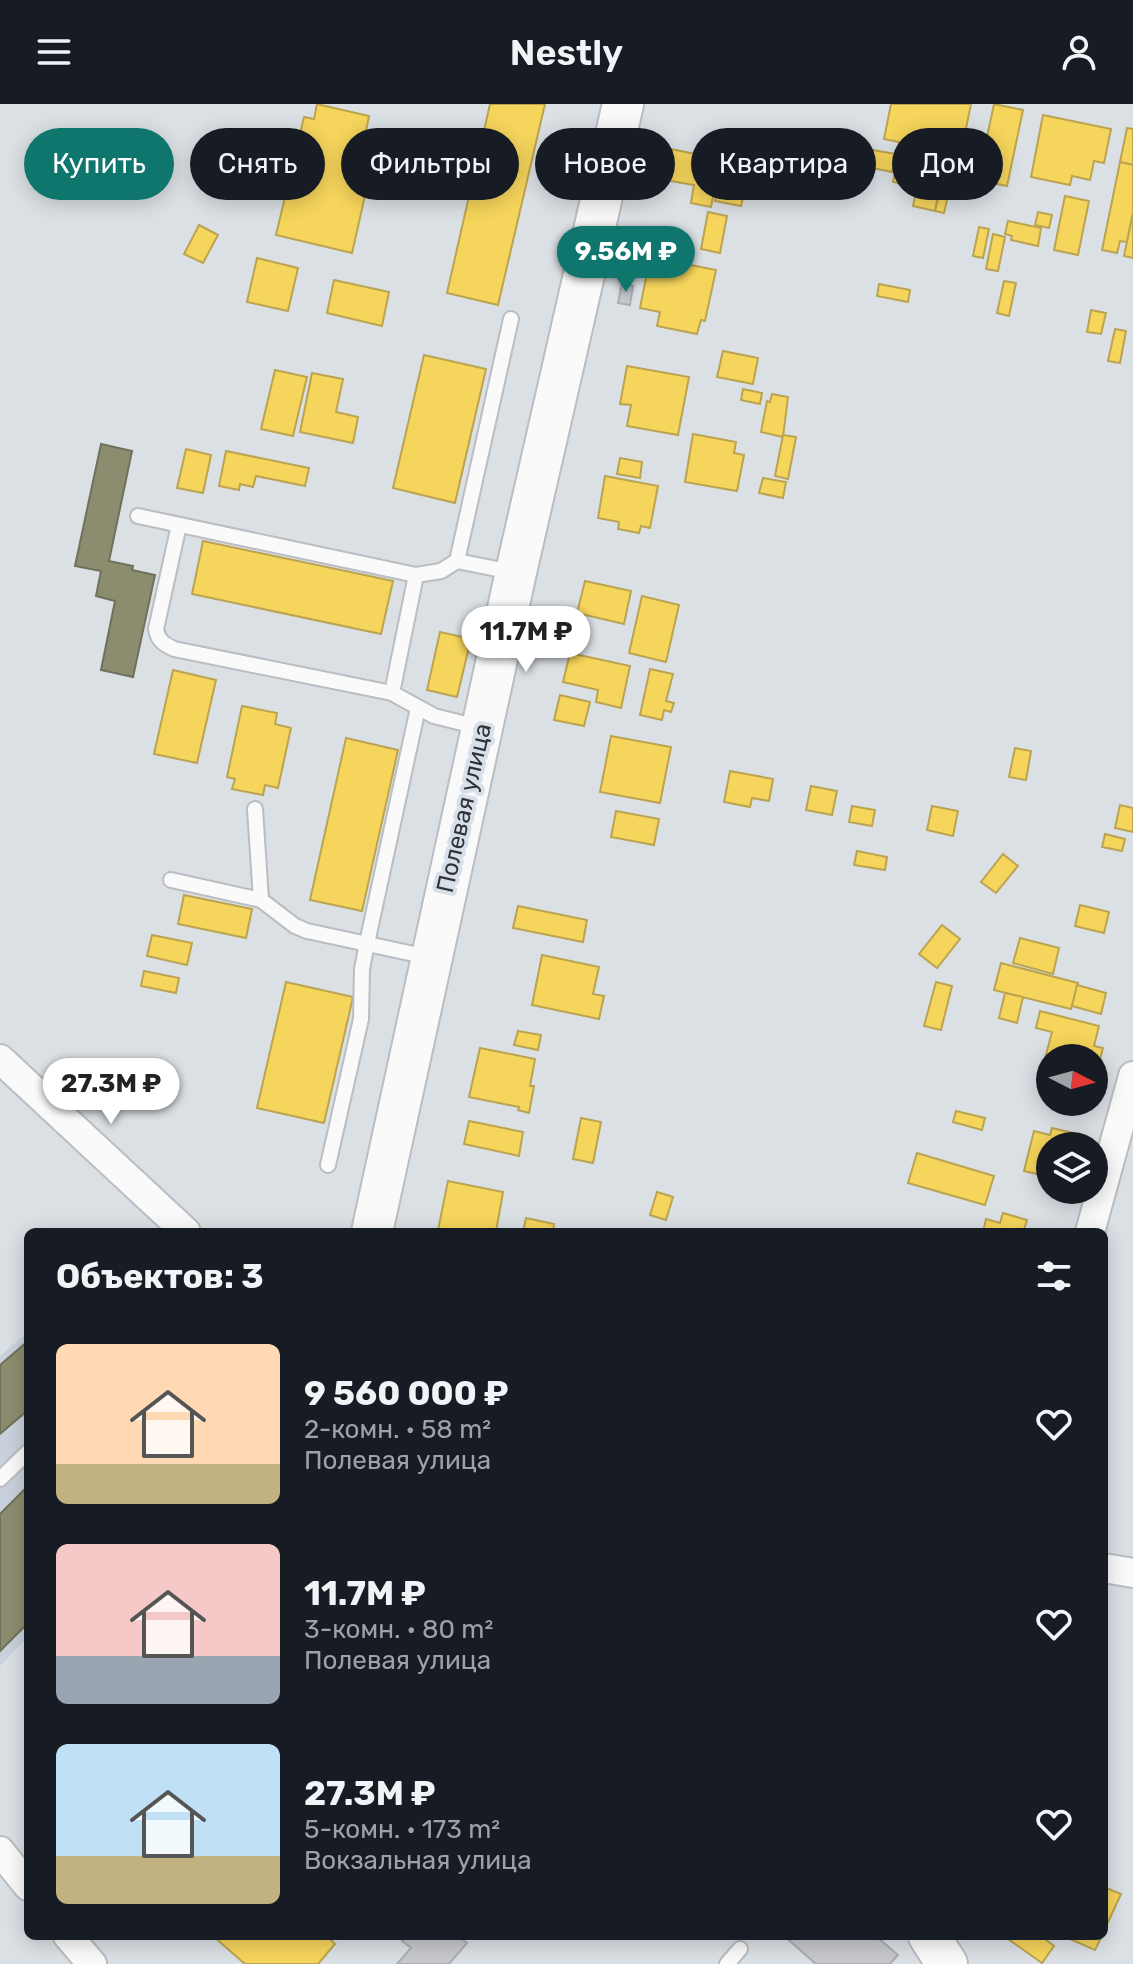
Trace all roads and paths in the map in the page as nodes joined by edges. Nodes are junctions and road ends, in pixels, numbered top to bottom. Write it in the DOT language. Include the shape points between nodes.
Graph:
graph roads {
  1 [pos="623,104"];
  2 [pos="511,319"];
  3 [pos="138,516"];
  4 [pos="179,525"];
  5 [pos="457,561"];
  6 [pos="516,572"];
  7 [pos="416,575"];
  8 [pos="392,693"];
  9 [pos="418,708"];
  10 [pos="482,728"];
  11 [pos="255,809"];
  12 [pos="171,880"];
  13 [pos="261,900"];
  14 [pos="367,943"];
  15 [pos="431,957"];
  16 [pos="0,1059"];
  17 [pos="1133,1076"];
  18 [pos="328,1165"];
  19 [pos="182,1228"];
  20 [pos="373,1228"];
  21 [pos="1091,1228"];
  22 [pos="24,1456"];
  23 [pos="0,1479"];
  24 [pos="1108,1569"];
  25 [pos="1133,1573"];
  26 [pos="0,1851"];
  27 [pos="24,1881"];
  28 [pos="71,1940"];
  29 [pos="740,1949"];
  30 [pos="92,1964"];
  31 [pos="727,1964"];
  1 -- 6 [label="main road, Полевая улица"];
  2 -- 5 [label="lane"];
  3 -- 4 [label="lane"];
  4 -- 7 [label="lane"];
  4 -- 8 [label="lane" via="156,629 164,644"];
  5 -- 6 [label="lane"];
  5 -- 7 [label="lane" via="429,575"];
  6 -- 10 [label="main road, Полевая улица"];
  7 -- 8 [label="lane"];
  8 -- 9 [label="lane"];
  9 -- 10 [label="lane"];
  9 -- 14 [label="lane"];
  10 -- 15 [label="main road, Полевая улица"];
  11 -- 13 [label="lane"];
  12 -- 13 [label="lane"];
  13 -- 14 [label="lane" via="295,926"];
  14 -- 15 [label="lane"];
  14 -- 18 [label="lane" via="361,1019"];
  15 -- 20 [label="main road, Полевая улица"];
  16 -- 19 [label="street"];
  17 -- 21 [label="street"];
  22 -- 23 [label="lane"];
  24 -- 25 [label="street"];
  26 -- 27 [label="street"];
  28 -- 30 [label="street"];
  29 -- 31 [label="lane"];
}
